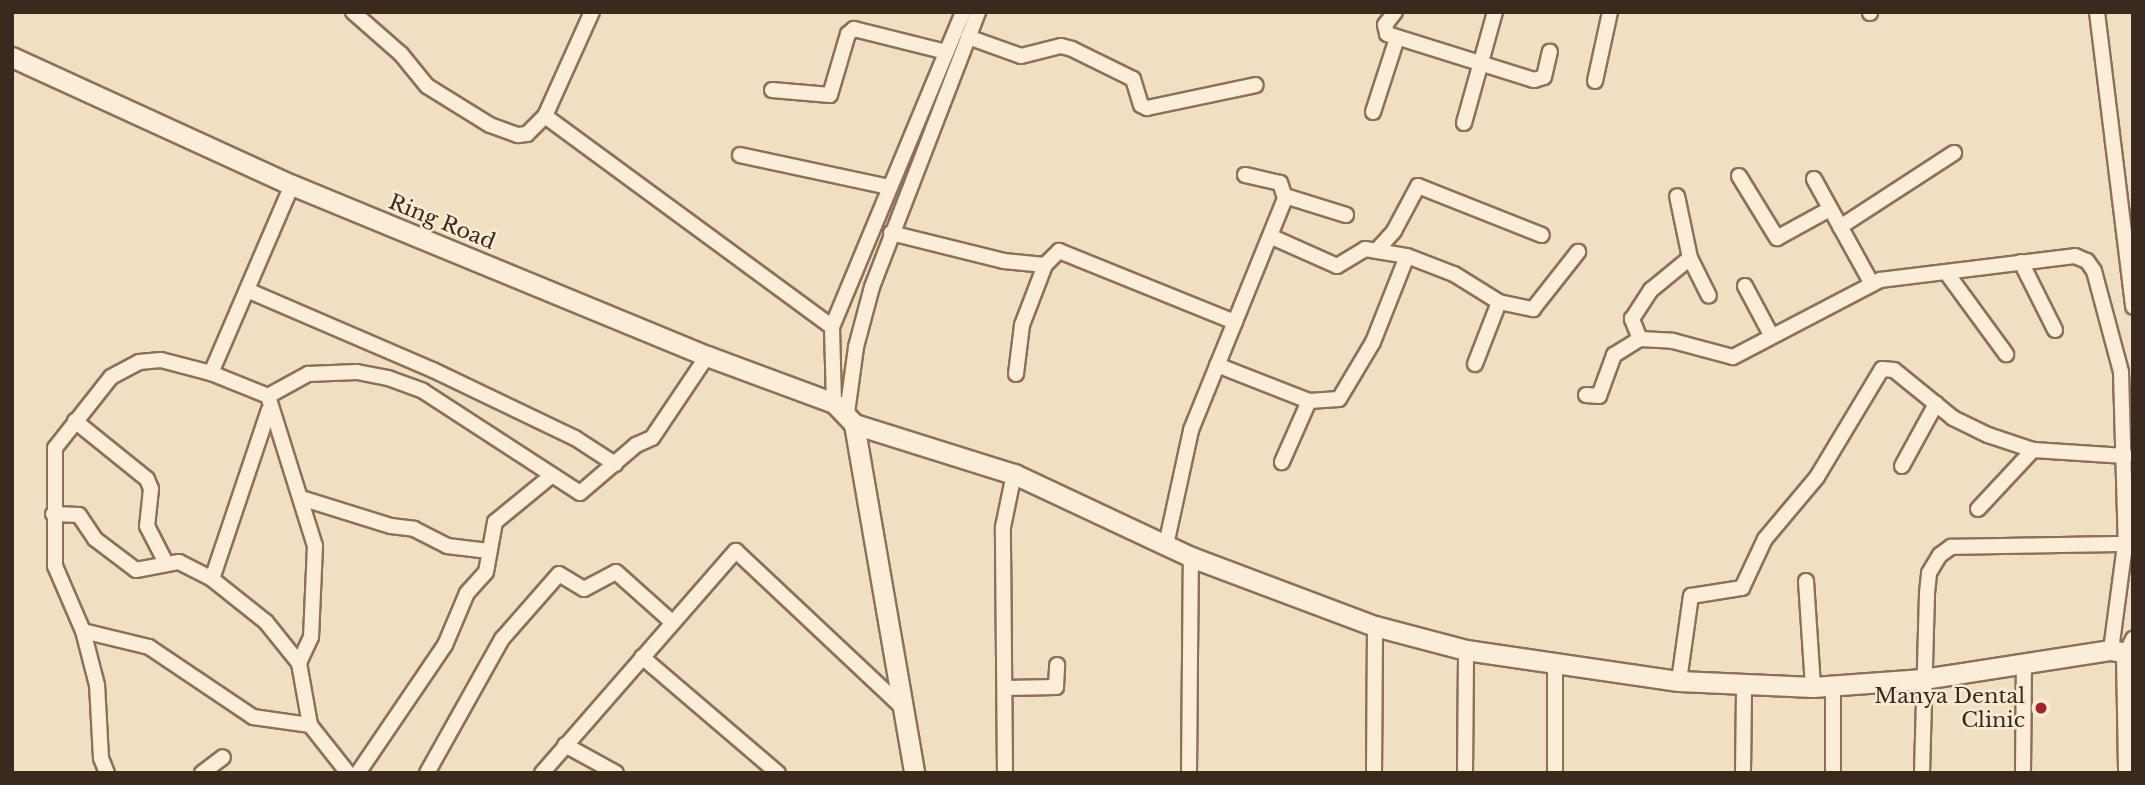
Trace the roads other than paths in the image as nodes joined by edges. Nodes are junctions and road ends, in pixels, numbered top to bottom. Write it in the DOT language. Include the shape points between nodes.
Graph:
graph roads {
  1 [pos="592,12"];
  2 [pos="963,12"];
  3 [pos="978,12"];
  4 [pos="1395,12"];
  5 [pos="1495,12"];
  6 [pos="1610,12"];
  7 [pos="2097,12"];
  8 [pos="358,14"];
  9 [pos="968,37"];
  10 [pos="1397,38"];
  11 [pos="946,52"];
  12 [pos="1550,52"];
  13 [pos="12,57"];
  14 [pos="1480,62"];
  15 [pos="1595,80"];
  16 [pos="1256,85"];
  17 [pos="772,90"];
  18 [pos="1373,112"];
  19 [pos="545,116"];
  20 [pos="1464,123"];
  21 [pos="1954,153"];
  22 [pos="740,155"];
  23 [pos="1245,175"];
  24 [pos="1739,176"];
  25 [pos="1814,179"];
  26 [pos="292,185"];
  27 [pos="889,187"];
  28 [pos="1285,196"];
  29 [pos="1678,196"];
  30 [pos="1830,209"];
  31 [pos="1346,215"];
  32 [pos="1840,227"];
  33 [pos="891,233"];
  34 [pos="1542,234"];
  35 [pos="1272,237"];
  36 [pos="1378,249"];
  37 [pos="1578,251"];
  38 [pos="1407,256"];
  39 [pos="1690,258"];
  40 [pos="2021,262"];
  41 [pos="1045,265"];
  42 [pos="1946,272"];
  43 [pos="1872,284"];
  44 [pos="1745,286"];
  45 [pos="247,290"];
  46 [pos="1709,296"];
  47 [pos="1499,302"];
  48 [pos="2133,307"];
  49 [pos="1235,322"];
  50 [pos="832,327"];
  51 [pos="2055,330"];
  52 [pos="1771,335"];
  53 [pos="1640,339"];
  54 [pos="2006,354"];
  55 [pos="707,356"];
  56 [pos="1475,364"];
  57 [pos="1217,365"];
  58 [pos="211,373"];
  59 [pos="1016,374"];
  60 [pos="1586,394"];
  61 [pos="1309,401"];
  62 [pos="268,403"];
  63 [pos="1936,404"];
  64 [pos="845,413"];
  65 [pos="75,421"];
  66 [pos="2033,450"];
  67 [pos="2126,456"];
  68 [pos="1282,463"];
  69 [pos="615,464"];
  70 [pos="1902,466"];
  71 [pos="1014,474"];
  72 [pos="551,476"];
  73 [pos="301,498"];
  74 [pos="1978,509"];
  75 [pos="53,514"];
  76 [pos="1166,545"];
  77 [pos="2128,545"];
  78 [pos="489,551"];
  79 [pos="1191,557"];
  80 [pos="166,564"];
  81 [pos="212,579"];
  82 [pos="1806,581"];
  83 [pos="673,623"];
  84 [pos="1375,626"];
  85 [pos="83,631"];
  86 [pos="2123,647"];
  87 [pos="1466,650"];
  88 [pos="642,657"];
  89 [pos="299,663"];
  90 [pos="1555,663"];
  91 [pos="2024,663"];
  92 [pos="1057,665"];
  93 [pos="1923,679"];
  94 [pos="1679,681"];
  95 [pos="1744,687"];
  96 [pos="1823,687"];
  97 [pos="1006,688"];
  98 [pos="900,705"];
  99 [pos="310,725"];
  100 [pos="565,745"];
  101 [pos="223,757"];
  102 [pos="433,769"];
  103 [pos="107,773"];
  104 [pos="202,773"];
  105 [pos="348,773"];
  106 [pos="358,773"];
  107 [pos="542,773"];
  108 [pos="616,773"];
  109 [pos="778,773"];
  110 [pos="914,773"];
  111 [pos="1005,773"];
  112 [pos="1189,773"];
  113 [pos="1374,773"];
  114 [pos="1465,773"];
  115 [pos="1555,773"];
  116 [pos="1743,773"];
  117 [pos="1833,773"];
  118 [pos="1922,773"];
  119 [pos="2023,773"];
  120 [pos="2128,773"];
  1 -- 19 [label="street"];
  2 -- 11 [label="street"];
  3 -- 9 [label="street"];
  4 -- 10 [label="street" via="1384,29"];
  5 -- 14 [label="street"];
  6 -- 15 [label="street"];
  7 -- 48 [label="street"];
  8 -- 19 [label="street" via="401,54 418,78 490,125 522,135"];
  9 -- 16 [label="street" via="1021,56 1061,46 1072,49 1133,79 1141,105 1147,108"];
  9 -- 33 [label="street"];
  10 -- 14 [label="street"];
  10 -- 18 [label="street"];
  11 -- 17 [label="street" via="854,29 848,34 831,95"];
  11 -- 27 [label="street"];
  12 -- 14 [label="street" via="1538,81"];
  13 -- 26 [label="street, Ring Road"];
  14 -- 20 [label="street"];
  19 -- 50 [label="street"];
  21 -- 32 [label="street"];
  22 -- 27 [label="street"];
  23 -- 28 [label="street" via="1280,183"];
  24 -- 30 [label="street" via="1779,239"];
  25 -- 30 [label="street"];
  26 -- 45 [label="street"];
  26 -- 55 [label="street, Ring Road"];
  27 -- 50 [label="street"];
  28 -- 31 [label="street"];
  28 -- 35 [label="street"];
  29 -- 39 [label="street"];
  30 -- 32 [label="street"];
  32 -- 43 [label="street"];
  33 -- 41 [label="street" via="1004,261"];
  33 -- 64 [label="street" via="856,347"];
  34 -- 36 [label="street" via="1418,186 1394,231"];
  35 -- 36 [label="street" via="1337,266 1361,250"];
  35 -- 49 [label="street"];
  36 -- 38 [label="street"];
  37 -- 47 [label="street" via="1536,308"];
  38 -- 47 [label="street" via="1454,274"];
  38 -- 61 [label="street" via="1373,342 1339,399"];
  39 -- 46 [label="street"];
  39 -- 53 [label="street" via="1651,290 1632,319"];
  40 -- 42 [label="street"];
  40 -- 51 [label="street"];
  40 -- 67 [label="street" via="2067,254 2087,261 2094,271 2121,372"];
  41 -- 49 [label="street" via="1054,254 1063,252"];
  41 -- 59 [label="street" via="1022,325"];
  42 -- 43 [label="street"];
  42 -- 54 [label="street"];
  43 -- 52 [label="street"];
  44 -- 52 [label="street"];
  45 -- 58 [label="street"];
  45 -- 69 [label="street" via="433,370 575,438"];
  47 -- 56 [label="street"];
  49 -- 57 [label="street"];
  50 -- 64 [label="street"];
  52 -- 53 [label="street" via="1727,358 1672,341"];
  53 -- 60 [label="street" via="1614,355 1599,396"];
  55 -- 64 [label="street, Ring Road"];
  55 -- 69 [label="street" via="652,438"];
  57 -- 61 [label="street"];
  57 -- 76 [label="street" via="1191,430"];
  58 -- 62 [label="street"];
  58 -- 65 [label="street" via="161,359 139,362 111,377"];
  61 -- 68 [label="street"];
  62 -- 72 [label="street" via="308,374 357,372 388,378 423,391"];
  62 -- 73 [label="street"];
  62 -- 81 [label="street"];
  63 -- 66 [label="street" via="1988,435"];
  63 -- 70 [label="street"];
  63 -- 94 [label="street" via="1894,370 1880,372 1817,477 1765,539 1742,587 1691,596"];
  64 -- 71 [label="street, Ring Road"];
  64 -- 98 [label="street"];
  65 -- 75 [label="street" via="55,448"];
  65 -- 80 [label="street" via="147,479 151,489 147,526"];
  66 -- 67 [label="street"];
  66 -- 74 [label="street"];
  67 -- 77 [label="street"];
  69 -- 72 [label="street" via="582,493"];
  71 -- 76 [label="street, Ring Road"];
  71 -- 97 [label="street" via="1003,527"];
  72 -- 78 [label="street" via="495,522"];
  73 -- 78 [label="street" via="414,529 447,546"];
  73 -- 89 [label="street" via="316,555 311,637"];
  75 -- 80 [label="street" via="79,515 95,539 136,570"];
  75 -- 85 [label="street" via="55,566"];
  76 -- 79 [label="street, Ring Road"];
  77 -- 86 [label="street"];
  77 -- 93 [label="street" via="1951,547 1929,573"];
  78 -- 106 [label="street" via="486,572 467,593 445,646"];
  79 -- 84 [label="street, Ring Road"];
  79 -- 112 [label="street"];
  80 -- 81 [label="street" via="187,564"];
  81 -- 89 [label="street" via="266,622"];
  82 -- 96 [label="street"];
  83 -- 88 [label="street"];
  83 -- 98 [label="street" via="731,555 742,552"];
  83 -- 102 [label="street" via="616,572 584,589 559,574 502,639"];
  84 -- 87 [label="street, Ring Road"];
  84 -- 113 [label="street"];
  85 -- 99 [label="street" via="149,647 253,717"];
  85 -- 103 [label="street" via="97,685 101,758"];
  86 -- 91 [label="street, Ring Road"];
  86 -- 120 [label="street"];
  87 -- 90 [label="street, Ring Road"];
  87 -- 114 [label="street"];
  88 -- 100 [label="street"];
  88 -- 109 [label="street"];
  89 -- 99 [label="street"];
  90 -- 94 [label="street, Ring Road"];
  90 -- 115 [label="street"];
  91 -- 93 [label="street, Ring Road"];
  91 -- 119 [label="street"];
  92 -- 97 [label="street" via="1056,687"];
  93 -- 96 [label="street, Ring Road"];
  93 -- 118 [label="street"];
  94 -- 95 [label="street, Ring Road"];
  95 -- 96 [label="street, Ring Road"];
  95 -- 116 [label="street"];
  96 -- 117 [label="street"];
  97 -- 111 [label="street"];
  98 -- 110 [label="street"];
  99 -- 105 [label="street"];
  100 -- 107 [label="street"];
  100 -- 108 [label="street"];
  101 -- 104 [label="street"];
}
